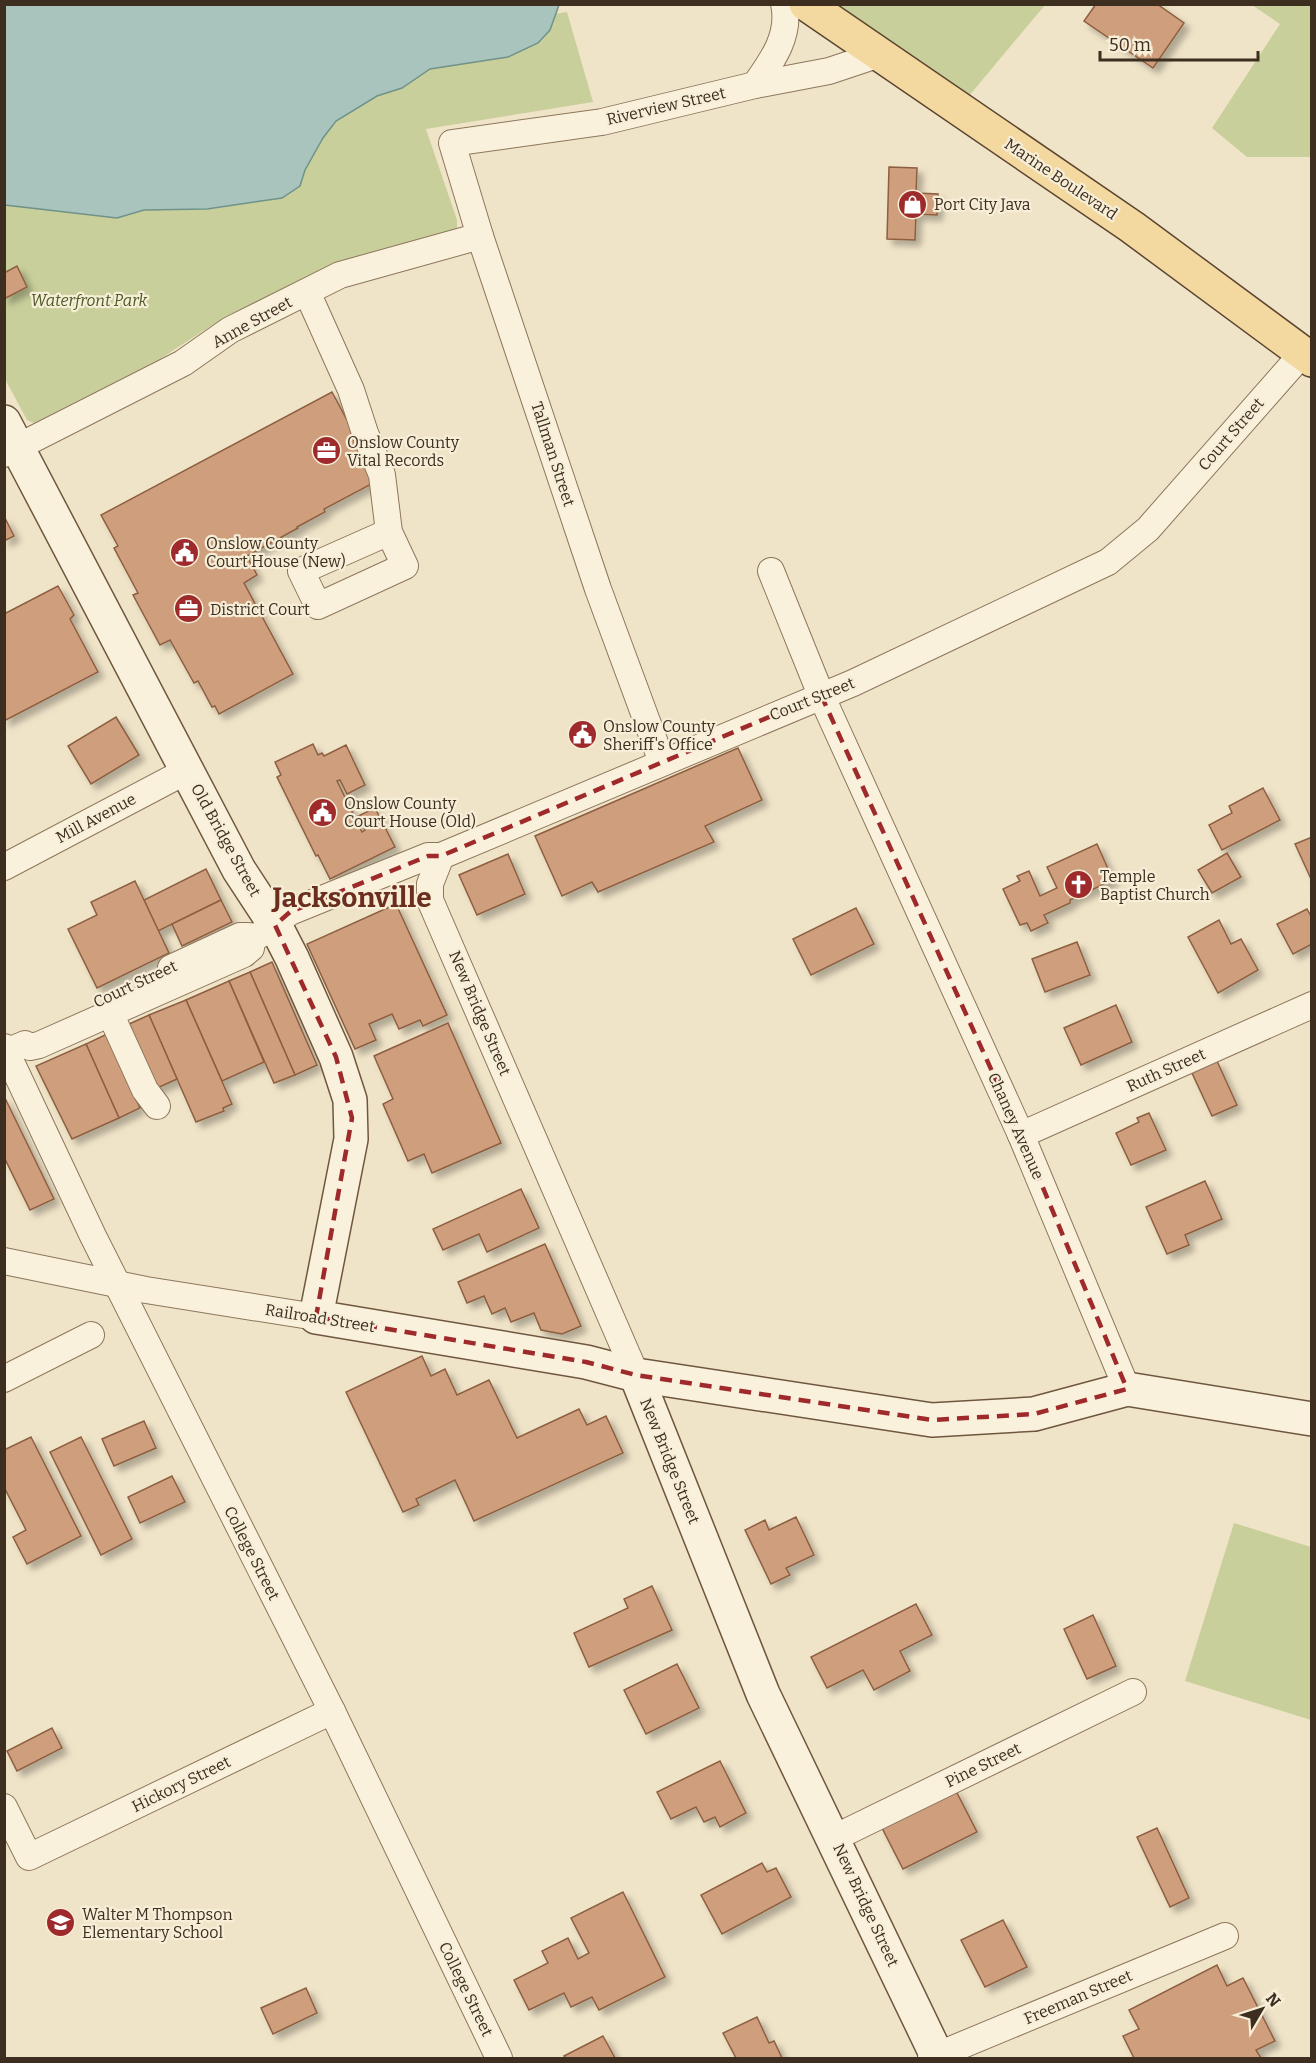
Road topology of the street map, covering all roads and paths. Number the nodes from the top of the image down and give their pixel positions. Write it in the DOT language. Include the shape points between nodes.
graph roads {
  1 [pos="784,4"];
  2 [pos="806,4"];
  3 [pos="877,55"];
  4 [pos="755,85"];
  5 [pos="452,143"];
  6 [pos="480,236"];
  7 [pos="307,292"];
  8 [pos="1307,357"];
  9 [pos="9,441"];
  10 [pos="389,532"];
  11 [pos="771,571"];
  12 [pos="821,696"];
  13 [pos="662,762"];
  14 [pos="188,770"];
  15 [pos="441,856"];
  16 [pos="4,867"];
  17 [pos="264,932"];
  18 [pos="1311,1005"];
  19 [pos="110,1013"];
  20 [pos="10,1049"];
  21 [pos="158,1106"];
  22 [pos="1021,1135"];
  23 [pos="4,1261"];
  24 [pos="117,1284"];
  25 [pos="316,1317"];
  26 [pos="91,1335"];
  27 [pos="636,1375"];
  28 [pos="4,1379"];
  29 [pos="1127,1389"];
  30 [pos="1311,1419"];
  31 [pos="1133,1692"];
  32 [pos="332,1711"];
  33 [pos="4,1807"];
  34 [pos="834,1838"];
  35 [pos="1225,1936"];
  36 [pos="935,2057"];
  37 [pos="499,2058"];
  1 -- 4 [label="street" via="786,25 782,38"];
  2 -- 3 [label="main road, Marine Boulevard"];
  3 -- 4 [label="street, Riverview Street" via="828,71"];
  3 -- 8 [label="main road, Marine Boulevard" via="1132,227"];
  4 -- 5 [label="street, Riverview Street" via="602,122"];
  5 -- 6 [label="street, Tallman Street"];
  6 -- 7 [label="street, Anne Street" via="340,276"];
  6 -- 13 [label="street, Tallman Street" via="598,589"];
  7 -- 9 [label="street, Anne Street" via="230,330 183,363"];
  7 -- 10 [label="street" via="351,390 382,475"];
  8 -- 12 [label="street, Court Street" via="1148,529 1108,562"];
  9 -- 14 [label="main road, Old Bridge Street"];
  11 -- 12 [label="street, Chaney Avenue"];
  12 -- 13 [label="street, Court Street"];
  12 -- 22 [label="street, Chaney Avenue"];
  13 -- 15 [label="street, Court Street"];
  14 -- 16 [label="street, Mill Avenue"];
  14 -- 17 [label="main road, Old Bridge Street" via="239,870"];
  15 -- 17 [label="street, Court Street" via="428,856 291,912"];
  15 -- 27 [label="street, New Bridge Street" via="430,884 430,900"];
  17 -- 19 [label="street, Court Street" via="244,954"];
  17 -- 20 [label="street, Court Street" via="240,936 34,1031"];
  17 -- 25 [label="main road, Old Bridge Street" via="292,958 336,1057 350,1100 351,1139"];
  18 -- 22 [label="street, Ruth Street"];
  19 -- 20 [label="street, Court Street" via="39,1045"];
  19 -- 21 [label="street" via="145,1090"];
  20 -- 24 [label="street, College Street"];
  22 -- 29 [label="street, Chaney Avenue"];
  23 -- 24 [label="street, Railroad Street"];
  24 -- 25 [label="street, Railroad Street"];
  24 -- 32 [label="street, College Street"];
  25 -- 27 [label="main road, Railroad Street" via="586,1362"];
  26 -- 28 [label="street"];
  27 -- 29 [label="main road, Railroad Street" via="932,1420 1034,1414"];
  27 -- 34 [label="main road, New Bridge Street" via="763,1694"];
  29 -- 30 [label="main road"];
  31 -- 34 [label="street, Pine Street"];
  32 -- 33 [label="street, Hickory Street" via="29,1857"];
  32 -- 37 [label="street, College Street"];
  34 -- 36 [label="main road, New Bridge Street"];
  35 -- 36 [label="street, Freeman Street"];
}
